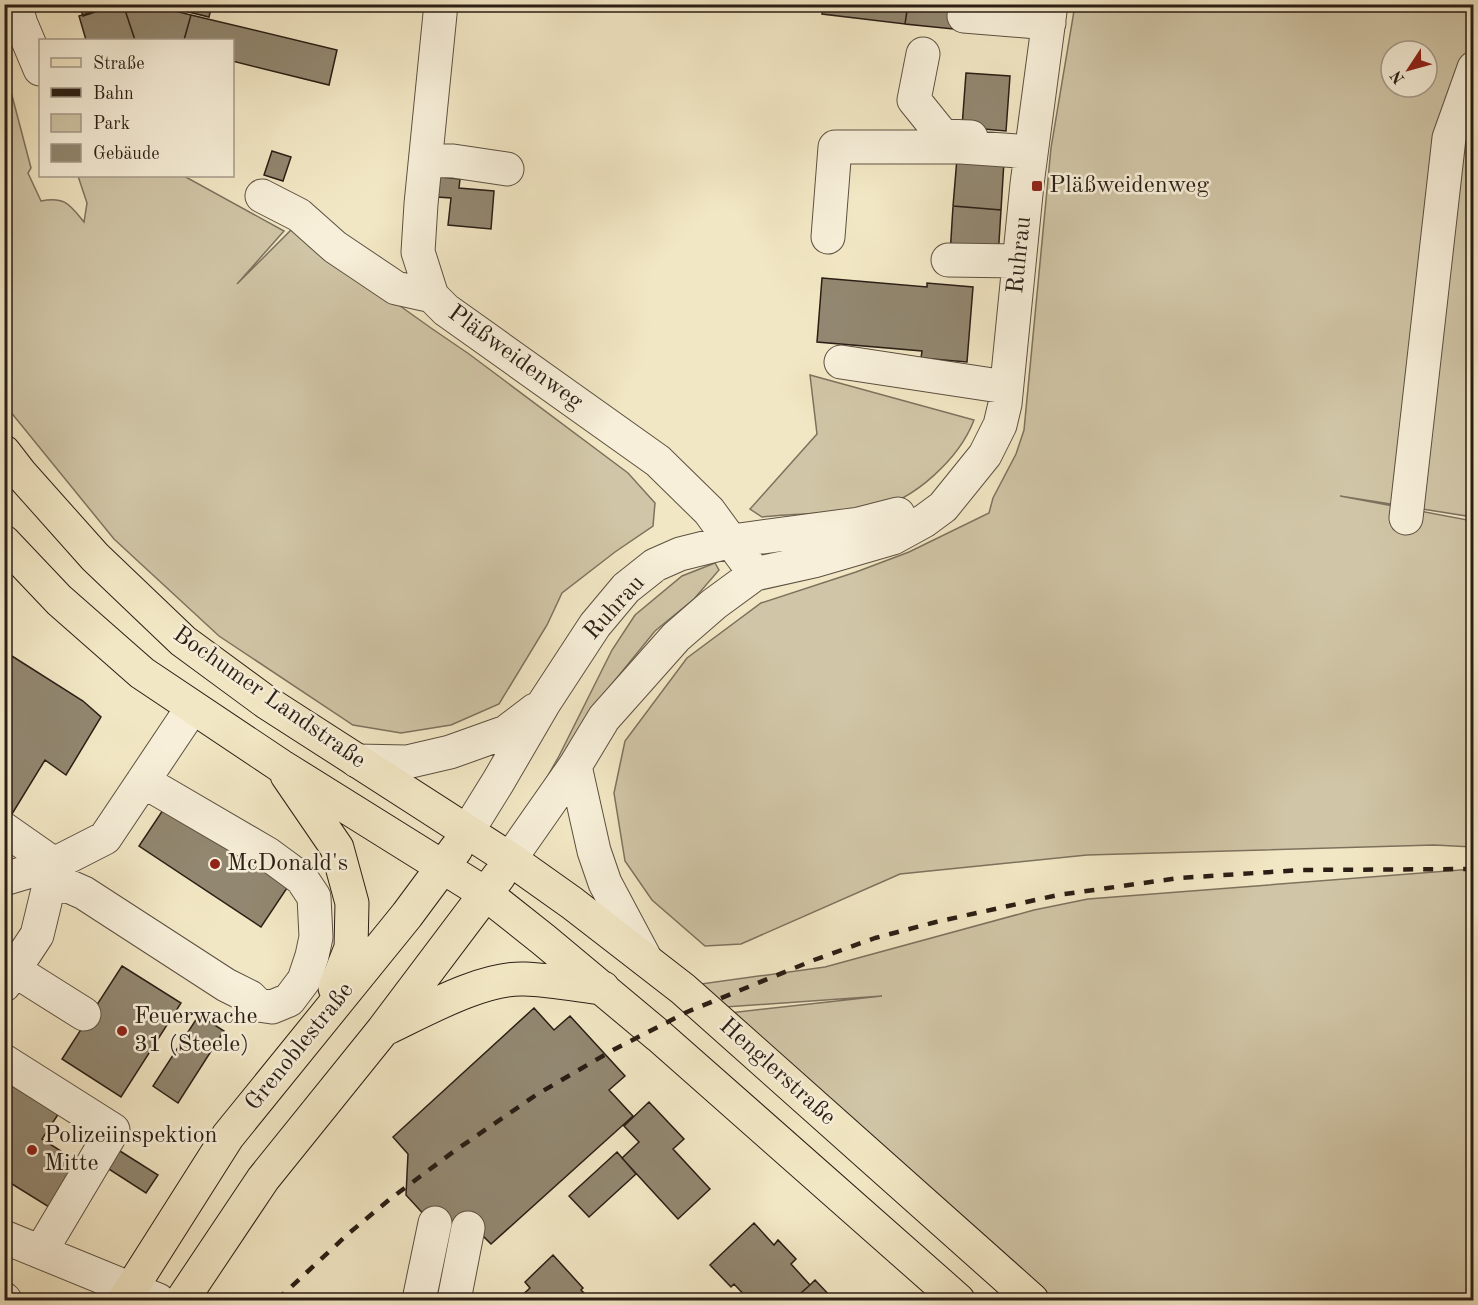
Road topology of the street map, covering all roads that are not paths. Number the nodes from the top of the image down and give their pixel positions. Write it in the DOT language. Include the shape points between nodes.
graph roads {
  1 [pos="15,4"];
  2 [pos="441,4"];
  3 [pos="1050,14"];
  4 [pos="964,16"];
  5 [pos="923,54"];
  6 [pos="39,67"];
  7 [pos="1473,68"];
  8 [pos="1032,146"];
  9 [pos="426,160"];
  10 [pos="507,169"];
  11 [pos="262,196"];
  12 [pos="828,237"];
  13 [pos="948,260"];
  14 [pos="1019,261"];
  15 [pos="432,296"];
  16 [pos="841,362"];
  17 [pos="1006,387"];
  18 [pos="4,452"];
  19 [pos="956,492"];
  20 [pos="1406,519"];
  21 [pos="732,541"];
  22 [pos="4,542"];
  23 [pos="756,574"];
  24 [pos="544,703"];
  25 [pos="192,708"];
  26 [pos="357,761"];
  27 [pos="281,766"];
  28 [pos="575,766"];
  29 [pos="142,781"];
  30 [pos="4,830"];
  31 [pos="467,832"];
  32 [pos="510,860"];
  33 [pos="444,866"];
  34 [pos="51,876"];
  35 [pos="4,879"];
  36 [pos="486,894"];
  37 [pos="646,960"];
  38 [pos="9,977"];
  39 [pos="603,988"];
  40 [pos="84,1014"];
  41 [pos="323,1019"];
  42 [pos="383,1030"];
  43 [pos="4,1061"];
  44 [pos="435,1223"];
  45 [pos="468,1228"];
  46 [pos="4,1237"];
  47 [pos="41,1251"];
  48 [pos="138,1296"];
  49 [pos="182,1300"];
  50 [pos="419,1300"];
  51 [pos="454,1300"];
  52 [pos="958,1300"];
  53 [pos="1032,1300"];
  1 -- 6 [label="street"];
  2 -- 9 [label="street, Pläßweidenweg"];
  3 -- 4 [label="street"];
  3 -- 8 [label="street, Ruhrau"];
  5 -- 8 [label="street" via="914,100 943,136"];
  7 -- 20 [label="street" via="1449,138"];
  8 -- 12 [label="street" via="835,147"];
  8 -- 14 [label="street, Ruhrau"];
  9 -- 10 [label="street"];
  9 -- 15 [label="street, Pläßweidenweg" via="418,252"];
  11 -- 15 [label="street" via="299,215 335,247 396,288"];
  13 -- 14 [label="street"];
  14 -- 17 [label="street, Ruhrau"];
  15 -- 21 [label="street, Pläßweidenweg" via="446,310 658,461 709,511"];
  16 -- 17 [label="street"];
  17 -- 19 [label="street, Ruhrau" via="1000,425 985,455"];
  18 -- 26 [label="main road, Bochumer Landstraße" via="95,557 183,641 266,702"];
  19 -- 21 [label="street, Ruhrau" via="924,507 859,524"];
  19 -- 23 [label="street, Ruhrau" via="924,521 892,538"];
  21 -- 23 [label="street, Pläßweidenweg"];
  21 -- 24 [label="street, Ruhrau" via="680,554 655,565 626,588 595,625"];
  22 -- 25 [label="main road, Bochumer Landstraße" via="68,607 142,673"];
  23 -- 28 [label="street, Ruhrau" via="676,637 604,718"];
  24 -- 26 [label="street, Ruhrau" via="506,732 450,752 407,762"];
  24 -- 31 [label="street, Ruhrau"];
  25 -- 27 [label="main road, Bochumer Landstraße"];
  25 -- 29 [label="street"];
  26 -- 31 [label="main road, Bochumer Landstraße"];
  27 -- 33 [label="main road, Bochumer Landstraße"];
  27 -- 41 [label="main road" via="337,848 351,903 351,948"];
  28 -- 32 [label="street, Ruhrau"];
  28 -- 37 [label="street" via="605,883"];
  29 -- 34 [label="street" via="105,838"];
  29 -- 34 [label="street" via="222,826 302,879 314,897 316,937 304,980 289,1000 272,1007 258,1005 84,893"];
  30 -- 34 [label="street"];
  31 -- 32 [label="main road, Bochumer Landstraße"];
  31 -- 33 [label="main road, Grenoblestraße"];
  32 -- 36 [label="main road"];
  32 -- 37 [label="main road, Henglerstraße"];
  33 -- 36 [label="main road, Bochumer Landstraße"];
  33 -- 41 [label="main road, Grenoblestraße"];
  34 -- 35 [label="street"];
  34 -- 38 [label="street" via="36,935"];
  36 -- 39 [label="main road, Henglerstraße"];
  36 -- 42 [label="main road"];
  37 -- 53 [label="main road, Henglerstraße"];
  38 -- 40 [label="street"];
  39 -- 42 [label="main road" via="523,978 490,984"];
  39 -- 52 [label="main road, Henglerstraße"];
  41 -- 48 [label="main road, Grenoblestraße" via="228,1136"];
  42 -- 49 [label="main road" via="263,1179"];
  43 -- 47 [label="street" via="113,1130"];
  44 -- 50 [label="street"];
  45 -- 51 [label="street"];
  46 -- 47 [label="street"];
  47 -- 48 [label="street"];
}
